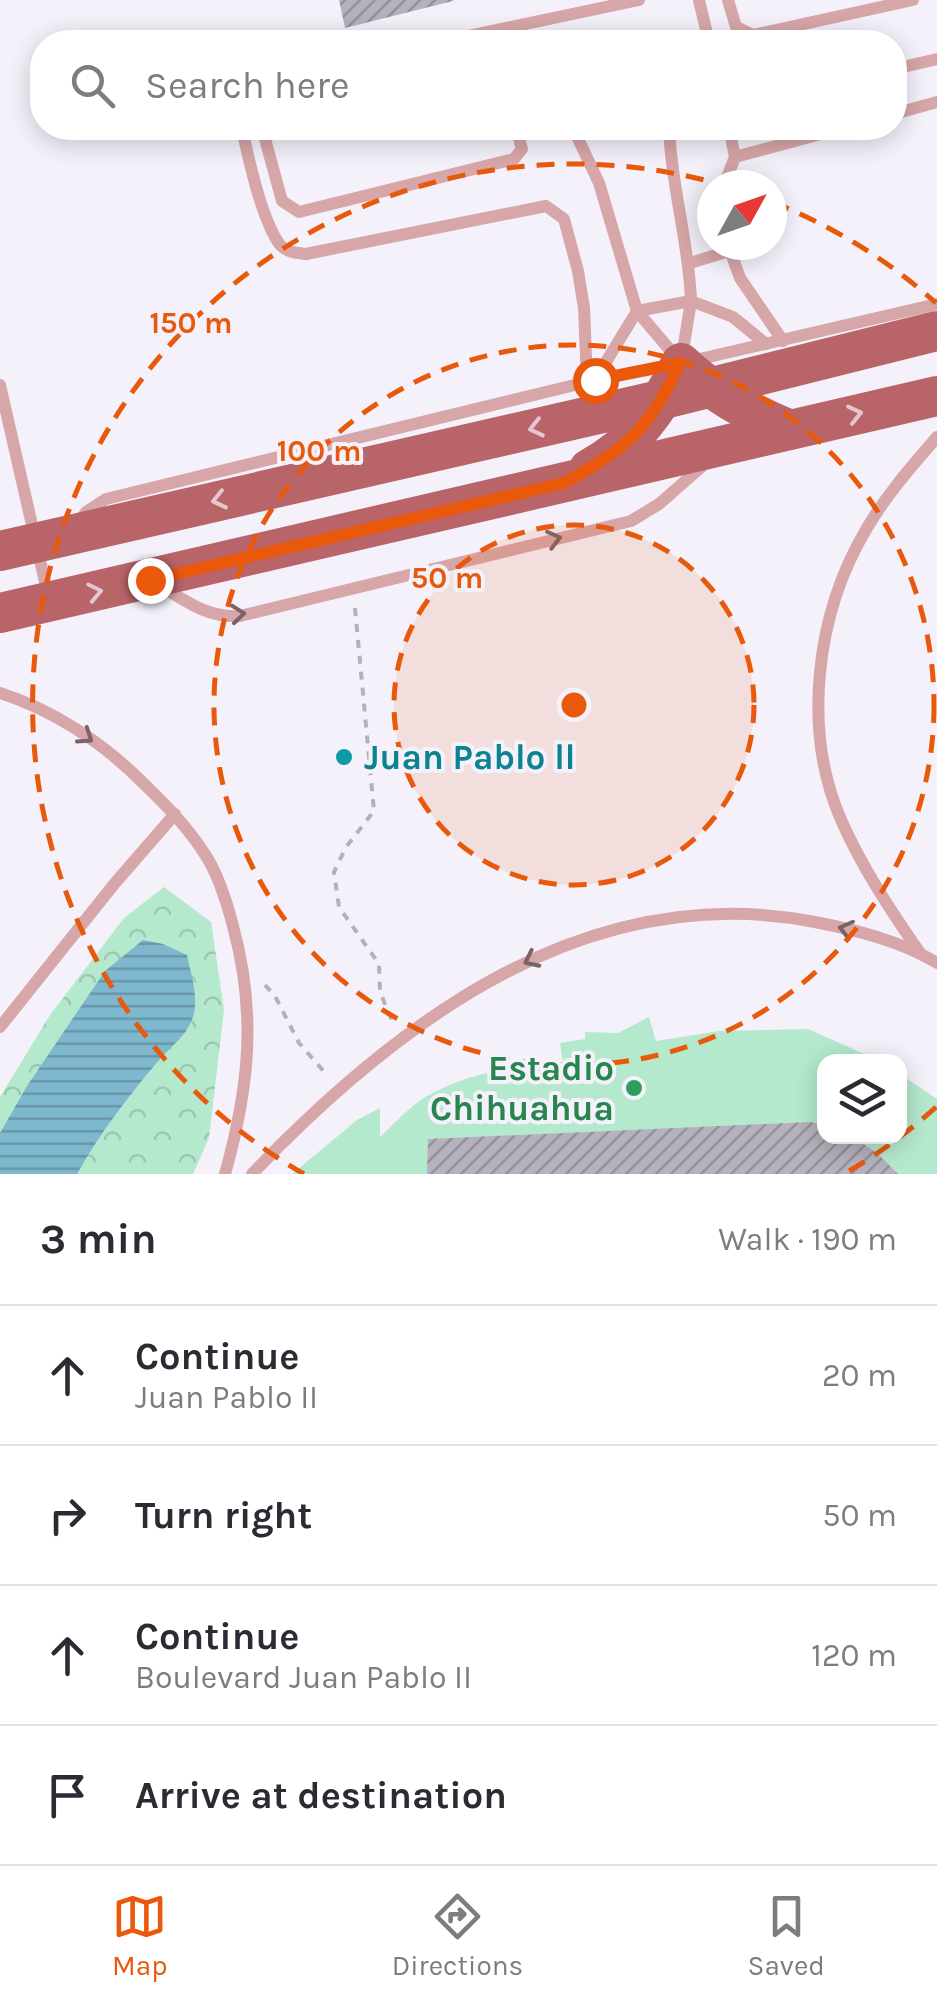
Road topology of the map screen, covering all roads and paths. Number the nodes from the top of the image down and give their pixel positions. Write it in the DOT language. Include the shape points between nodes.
graph roads {
  1 [pos="639,0"];
  2 [pos="699,0"];
  3 [pos="728,0"];
  4 [pos="913,0"];
  5 [pos="516,30"];
  6 [pos="706,30"];
  7 [pos="742,30"];
  8 [pos="780,30"];
  9 [pos="937,59"];
  10 [pos="907,66"];
  11 [pos="937,102"];
  12 [pos="907,110"];
  13 [pos="245,140"];
  14 [pos="265,140"];
  15 [pos="519,140"];
  16 [pos="579,140"];
  17 [pos="670,140"];
  18 [pos="732,140"];
  19 [pos="799,140"];
  20 [pos="736,157"];
  21 [pos="730,170"];
  22 [pos="698,260"];
  23 [pos="733,260"];
  24 [pos="690,263"];
  25 [pos="691,301"];
  26 [pos="937,304"];
  27 [pos="637,311"];
  28 [pos="937,331"];
  29 [pos="782,341"];
  30 [pos="766,344"];
  31 [pos="591,381"];
  32 [pos="684,383"];
  33 [pos="0,385"];
  34 [pos="937,396"];
  35 [pos="788,429"];
  36 [pos="937,437"];
  37 [pos="402,442"];
  38 [pos="726,445"];
  39 [pos="564,483"];
  40 [pos="37,542"];
  41 [pos="150,580"];
  42 [pos="354,588"];
  43 [pos="49,602"];
  44 [pos="0,613"];
  45 [pos="0,694"];
  46 [pos="175,814"];
  47 [pos="920,952"];
  48 [pos="242,958"];
  49 [pos="937,963"];
  50 [pos="0,1027"];
  51 [pos="400,1040"];
  52 [pos="341,1089"];
  53 [pos="225,1174"];
  54 [pos="252,1174"];
  1 -- 5 [label="lane"];
  2 -- 6 [label="lane"];
  3 -- 7 [label="lane"];
  4 -- 8 [label="lane"];
  9 -- 10 [label="lane"];
  11 -- 12 [label="lane"];
  13 -- 31 [label="lane" via="278,242 294,253 546,206 556,211 564,219 581,289"];
  14 -- 15 [label="lane" via="282,201 299,212 514,159"];
  16 -- 27 [label="lane" via="599,183"];
  17 -- 24 [label="lane"];
  18 -- 20 [label="lane"];
  19 -- 20 [label="lane"];
  20 -- 21 [label="lane"];
  22 -- 24 [label="lane"];
  23 -- 29 [label="lane"];
  24 -- 25 [label="lane"];
  25 -- 27 [label="lane"];
  25 -- 30 [label="lane" via="733,317"];
  25 -- 32 [label="lane"];
  26 -- 29 [label="lane"];
  27 -- 31 [label="lane"];
  27 -- 32 [label="lane"];
  28 -- 32 [label="main road"];
  29 -- 30 [label="lane"];
  30 -- 32 [label="lane"];
  31 -- 32 [label="lane"];
  31 -- 37 [label="lane"];
  32 -- 35 [label="main road"];
  32 -- 37 [label="main road, one-way"];
  32 -- 39 [label="main road" via="632,440"];
  33 -- 40 [label="lane"];
  35 -- 34 [label="main road, one-way"];
  35 -- 38 [label="main road"];
  36 -- 47 [label="lane" via="866,530 838,592 820,671 825,770 840,818"];
  37 -- 40 [label="main road, one-way"];
  38 -- 39 [label="main road"];
  42 -- 38 [label="lane, one-way" via="630,521"];
  39 -- 41 [label="main road"];
  40 -- 43 [label="lane"];
  41 -- 42 [label="lane, one-way" via="196,608 226,616"];
  43 -- 41 [label="main road, one-way"];
  42 -- 51 [label="path" via="374,810 334,872 339,907 379,964 380,992"];
  43 -- 44 [label="main road"];
  45 -- 46 [label="lane, one-way" via="57,717 121,761"];
  46 -- 48 [label="lane" via="207,858"];
  46 -- 50 [label="lane"];
  47 -- 49 [label="lane"];
  47 -- 51 [label="lane, one-way" via="773,914 701,912 624,925 554,948 490,980"];
  48 -- 52 [label="path"];
  48 -- 53 [label="lane" via="248,1068"];
  51 -- 52 [label="lane"];
  52 -- 54 [label="lane"];
}
